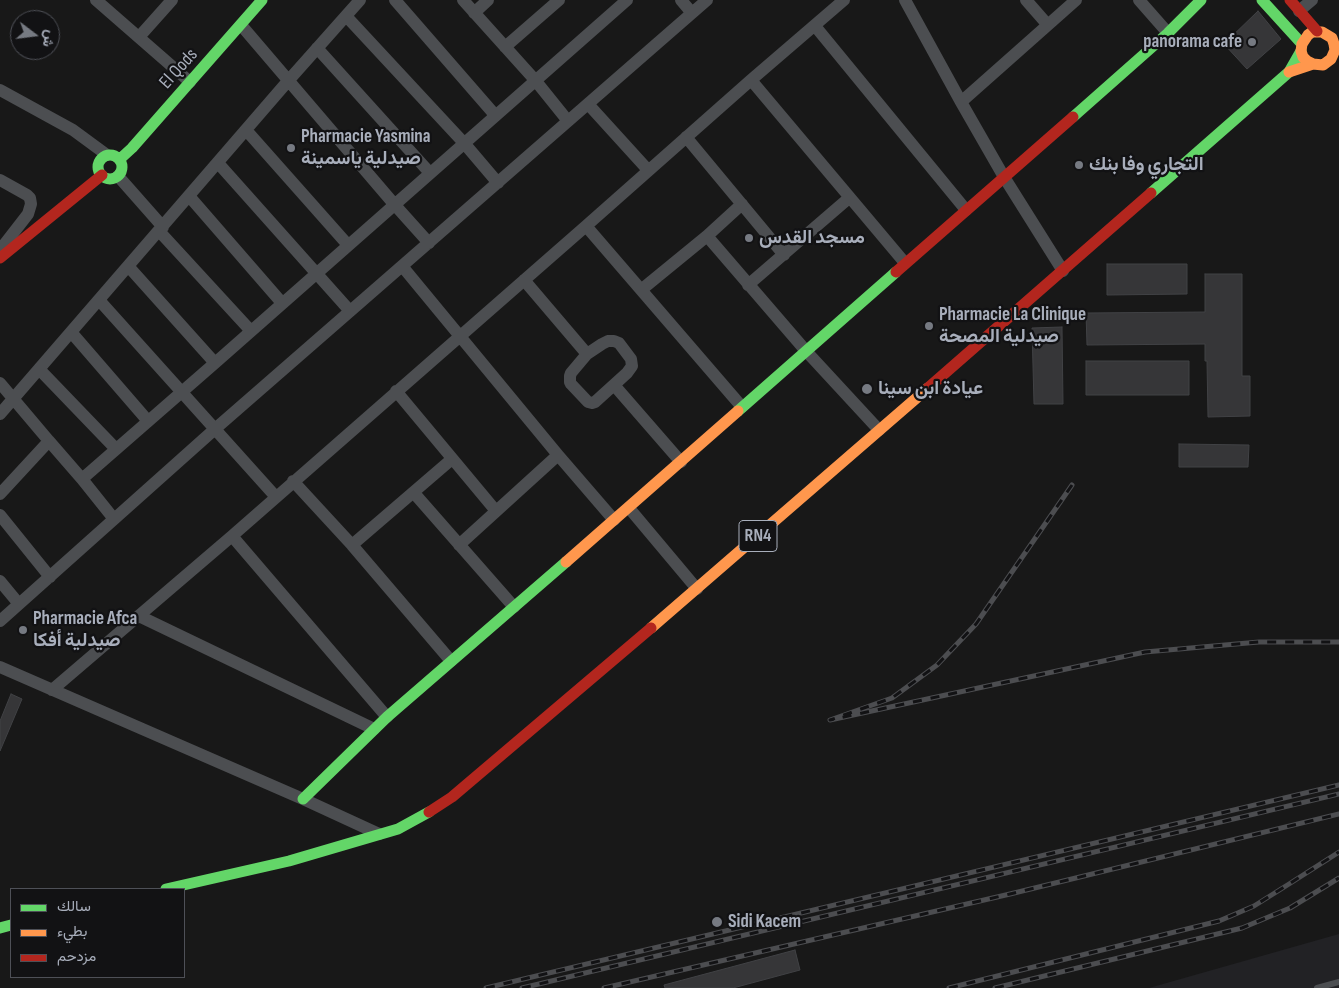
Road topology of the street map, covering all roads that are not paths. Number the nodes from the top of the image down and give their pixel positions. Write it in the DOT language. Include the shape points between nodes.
graph roads {
  1 [pos="96,0"];
  2 [pos="172,0"];
  3 [pos="262,0"];
  4 [pos="360,0"];
  5 [pos="395,0"];
  6 [pos="463,0"];
  7 [pos="488,0"];
  8 [pos="559,0"];
  9 [pos="627,0"];
  10 [pos="681,0"];
  11 [pos="707,0"];
  12 [pos="844,0"];
  13 [pos="905,0"];
  14 [pos="1026,0"];
  15 [pos="1076,0"];
  16 [pos="1140,0"];
  17 [pos="1201,0"];
  18 [pos="1262,0"];
  19 [pos="1290,0"];
  20 [pos="1312,0"];
  21 [pos="110,4"];
  22 [pos="1299,11"];
  23 [pos="474,13"];
  24 [pos="692,14"];
  25 [pos="346,16"];
  26 [pos="1047,24"];
  27 [pos="241,25"];
  28 [pos="815,26"];
  29 [pos="1323,30"];
  30 [pos="1168,33"];
  31 [pos="139,37"];
  32 [pos="1337,45"];
  33 [pos="505,47"];
  34 [pos="1302,47"];
  35 [pos="317,48"];
  36 [pos="1313,64"];
  37 [pos="1289,72"];
  38 [pos="535,80"];
  39 [pos="751,80"];
  40 [pos="288,81"];
  41 [pos="190,82"];
  42 [pos="0,90"];
  43 [pos="961,102"];
  44 [pos="588,104"];
  45 [pos="495,115"];
  46 [pos="568,121"];
  47 [pos="246,130"];
  48 [pos="686,137"];
  49 [pos="464,143"];
  50 [pos="107,155"];
  51 [pos="120,159"];
  52 [pos="218,163"];
  53 [pos="648,170"];
  54 [pos="430,173"];
  55 [pos="102,175"];
  56 [pos="118,176"];
  57 [pos="1004,176"];
  58 [pos="0,180"];
  59 [pos="498,183"];
  60 [pos="189,196"];
  61 [pos="849,198"];
  62 [pos="394,204"];
  63 [pos="742,204"];
  64 [pos="966,210"];
  65 [pos="586,226"];
  66 [pos="161,229"];
  67 [pos="707,236"];
  68 [pos="429,243"];
  69 [pos="348,245"];
  70 [pos="0,250"];
  71 [pos="784,255"];
  72 [pos="0,258"];
  73 [pos="905,264"];
  74 [pos="128,266"];
  75 [pos="402,266"];
  76 [pos="1063,271"];
  77 [pos="316,274"];
  78 [pos="524,280"];
  79 [pos="748,285"];
  80 [pos="641,290"];
  81 [pos="99,300"];
  82 [pos="282,304"];
  83 [pos="350,311"];
  84 [pos="251,331"];
  85 [pos="71,332"];
  86 [pos="460,336"];
  87 [pos="806,351"];
  88 [pos="587,354"];
  89 [pos="215,364"];
  90 [pos="40,369"];
  91 [pos="0,383"];
  92 [pos="614,385"];
  93 [pos="396,391"];
  94 [pos="182,392"];
  95 [pos="14,398"];
  96 [pos="742,407"];
  97 [pos="0,414"];
  98 [pos="148,421"];
  99 [pos="215,429"];
  100 [pos="879,430"];
  101 [pos="49,440"];
  102 [pos="116,449"];
  103 [pos="558,455"];
  104 [pos="452,459"];
  105 [pos="681,462"];
  106 [pos="82,479"];
  107 [pos="293,481"];
  108 [pos="414,493"];
  109 [pos="0,494"];
  110 [pos="276,497"];
  111 [pos="629,508"];
  112 [pos="496,511"];
  113 [pos="0,515"];
  114 [pos="114,519"];
  115 [pos="614,520"];
  116 [pos="232,536"];
  117 [pos="459,544"];
  118 [pos="352,545"];
  119 [pos="50,577"];
  120 [pos="0,581"];
  121 [pos="697,589"];
  122 [pos="19,604"];
  123 [pos="514,606"];
  124 [pos="139,616"];
  125 [pos="0,622"];
  126 [pos="451,661"];
  127 [pos="0,667"];
  128 [pos="52,690"];
  129 [pos="387,717"];
  130 [pos="374,729"];
  131 [pos="303,800"];
  132 [pos="379,834"];
  133 [pos="170,888"];
  134 [pos="1339,982"];
  135 [pos="1318,988"];
  1 -- 21 [label="street"];
  2 -- 31 [label="street"];
  3 -- 27 [label="street, El Qods"];
  4 -- 25 [label="street"];
  5 -- 45 [label="street"];
  6 -- 23 [label="street"];
  7 -- 23 [label="street"];
  8 -- 33 [label="street"];
  9 -- 38 [label="street"];
  10 -- 24 [label="street"];
  11 -- 24 [label="street"];
  12 -- 28 [label="street"];
  13 -- 43 [label="street"];
  14 -- 26 [label="street"];
  15 -- 26 [label="street"];
  16 -- 30 [label="street"];
  17 -- 30 [label="street"];
  18 -- 34 [label="street"];
  19 -- 22 [label="street"];
  20 -- 22 [label="street"];
  21 -- 31 [label="street"];
  22 -- 29 [label="street"];
  23 -- 33 [label="street"];
  24 -- 44 [label="street"];
  25 -- 35 [label="street"];
  25 -- 49 [label="street"];
  26 -- 43 [label="street"];
  27 -- 40 [label="street"];
  27 -- 41 [label="street, El Qods"];
  28 -- 39 [label="street"];
  28 -- 64 [label="street"];
  29 -- 32 [label="street, RN4"];
  29 -- 34 [label="street, RN4" via="1308,35"];
  30 -- 57 [label="street"];
  31 -- 41 [label="street"];
  32 -- 36 [label="street, RN4" via="1327,63"];
  33 -- 38 [label="street"];
  34 -- 36 [label="street" via="1303,57"];
  34 -- 37 [label="street, RN4"];
  35 -- 40 [label="street"];
  35 -- 54 [label="street"];
  36 -- 37 [label="street, RN4"];
  37 -- 76 [label="street, RN4"];
  38 -- 45 [label="street"];
  38 -- 46 [label="street"];
  39 -- 48 [label="street"];
  39 -- 61 [label="street"];
  40 -- 47 [label="street"];
  40 -- 62 [label="street"];
  41 -- 51 [label="street, El Qods"];
  42 -- 50 [label="street" via="73,130"];
  43 -- 57 [label="street"];
  44 -- 46 [label="street"];
  44 -- 53 [label="street"];
  45 -- 49 [label="street"];
  46 -- 59 [label="street"];
  47 -- 52 [label="street"];
  47 -- 69 [label="street"];
  48 -- 53 [label="street"];
  48 -- 63 [label="street"];
  49 -- 54 [label="street"];
  49 -- 59 [label="street"];
  50 -- 51 [label="street"];
  50 -- 55 [label="street" via="100,160"];
  51 -- 56 [label="street" via="122,168"];
  52 -- 60 [label="street"];
  52 -- 77 [label="street"];
  53 -- 65 [label="street"];
  54 -- 62 [label="street"];
  55 -- 56 [label="street" via="110,179"];
  55 -- 72 [label="street"];
  56 -- 66 [label="street"];
  57 -- 64 [label="street"];
  57 -- 76 [label="street"];
  58 -- 70 [label="street" via="27,195 31,204 28,214"];
  59 -- 68 [label="street"];
  60 -- 66 [label="street"];
  60 -- 82 [label="street"];
  61 -- 71 [label="street"];
  61 -- 73 [label="street"];
  62 -- 68 [label="street"];
  62 -- 69 [label="street"];
  63 -- 67 [label="street"];
  63 -- 71 [label="street"];
  64 -- 73 [label="street"];
  65 -- 78 [label="street"];
  65 -- 80 [label="street"];
  66 -- 74 [label="street"];
  66 -- 84 [label="street"];
  67 -- 79 [label="street"];
  67 -- 80 [label="street"];
  68 -- 75 [label="street"];
  69 -- 77 [label="street"];
  71 -- 79 [label="street"];
  73 -- 87 [label="street"];
  74 -- 81 [label="street"];
  74 -- 89 [label="street"];
  75 -- 83 [label="street"];
  75 -- 86 [label="street"];
  76 -- 100 [label="street, RN4"];
  77 -- 82 [label="street"];
  77 -- 83 [label="street"];
  78 -- 86 [label="street"];
  78 -- 88 [label="street"];
  79 -- 87 [label="street"];
  80 -- 96 [label="street"];
  81 -- 85 [label="street"];
  81 -- 94 [label="street"];
  82 -- 84 [label="street"];
  83 -- 99 [label="street"];
  84 -- 89 [label="street"];
  85 -- 90 [label="street"];
  85 -- 98 [label="street"];
  86 -- 93 [label="street"];
  86 -- 103 [label="street"];
  87 -- 96 [label="street"];
  87 -- 100 [label="street"];
  88 -- 92 [label="street" via="612,341 619,343 628,353 631,368"];
  88 -- 92 [label="street" via="571,373 571,384 586,401 592,403"];
  89 -- 94 [label="street"];
  90 -- 95 [label="street"];
  90 -- 102 [label="street"];
  91 -- 95 [label="street"];
  92 -- 105 [label="street"];
  93 -- 104 [label="street"];
  93 -- 107 [label="street"];
  94 -- 98 [label="street"];
  94 -- 99 [label="street"];
  95 -- 97 [label="street"];
  95 -- 101 [label="street"];
  96 -- 105 [label="street"];
  98 -- 102 [label="street"];
  99 -- 110 [label="street"];
  99 -- 114 [label="street"];
  100 -- 121 [label="street, RN4"];
  101 -- 106 [label="street"];
  101 -- 109 [label="street"];
  102 -- 106 [label="street"];
  103 -- 112 [label="street"];
  103 -- 115 [label="street"];
  104 -- 108 [label="street"];
  104 -- 112 [label="street"];
  105 -- 111 [label="street"];
  106 -- 114 [label="street"];
  107 -- 110 [label="street"];
  107 -- 118 [label="street"];
  108 -- 117 [label="street"];
  108 -- 118 [label="street"];
  110 -- 116 [label="street"];
  111 -- 115 [label="street"];
  111 -- 121 [label="street"];
  112 -- 117 [label="street"];
  113 -- 119 [label="street"];
  114 -- 119 [label="street"];
  115 -- 123 [label="street"];
  116 -- 124 [label="street"];
  116 -- 129 [label="street"];
  117 -- 123 [label="street"];
  118 -- 126 [label="street"];
  119 -- 122 [label="street"];
  120 -- 122 [label="street"];
  121 -- 132 [label="street, RN4" via="452,797 409,824"];
  122 -- 125 [label="street"];
  123 -- 126 [label="street"];
  124 -- 128 [label="street"];
  124 -- 130 [label="street"];
  126 -- 129 [label="street"];
  127 -- 128 [label="street"];
  128 -- 131 [label="street"];
  129 -- 130 [label="street"];
  130 -- 131 [label="street"];
  131 -- 132 [label="street"];
  132 -- 133 [label="street, RN4" via="288,861"];
  134 -- 135 [label="lane"];
}
